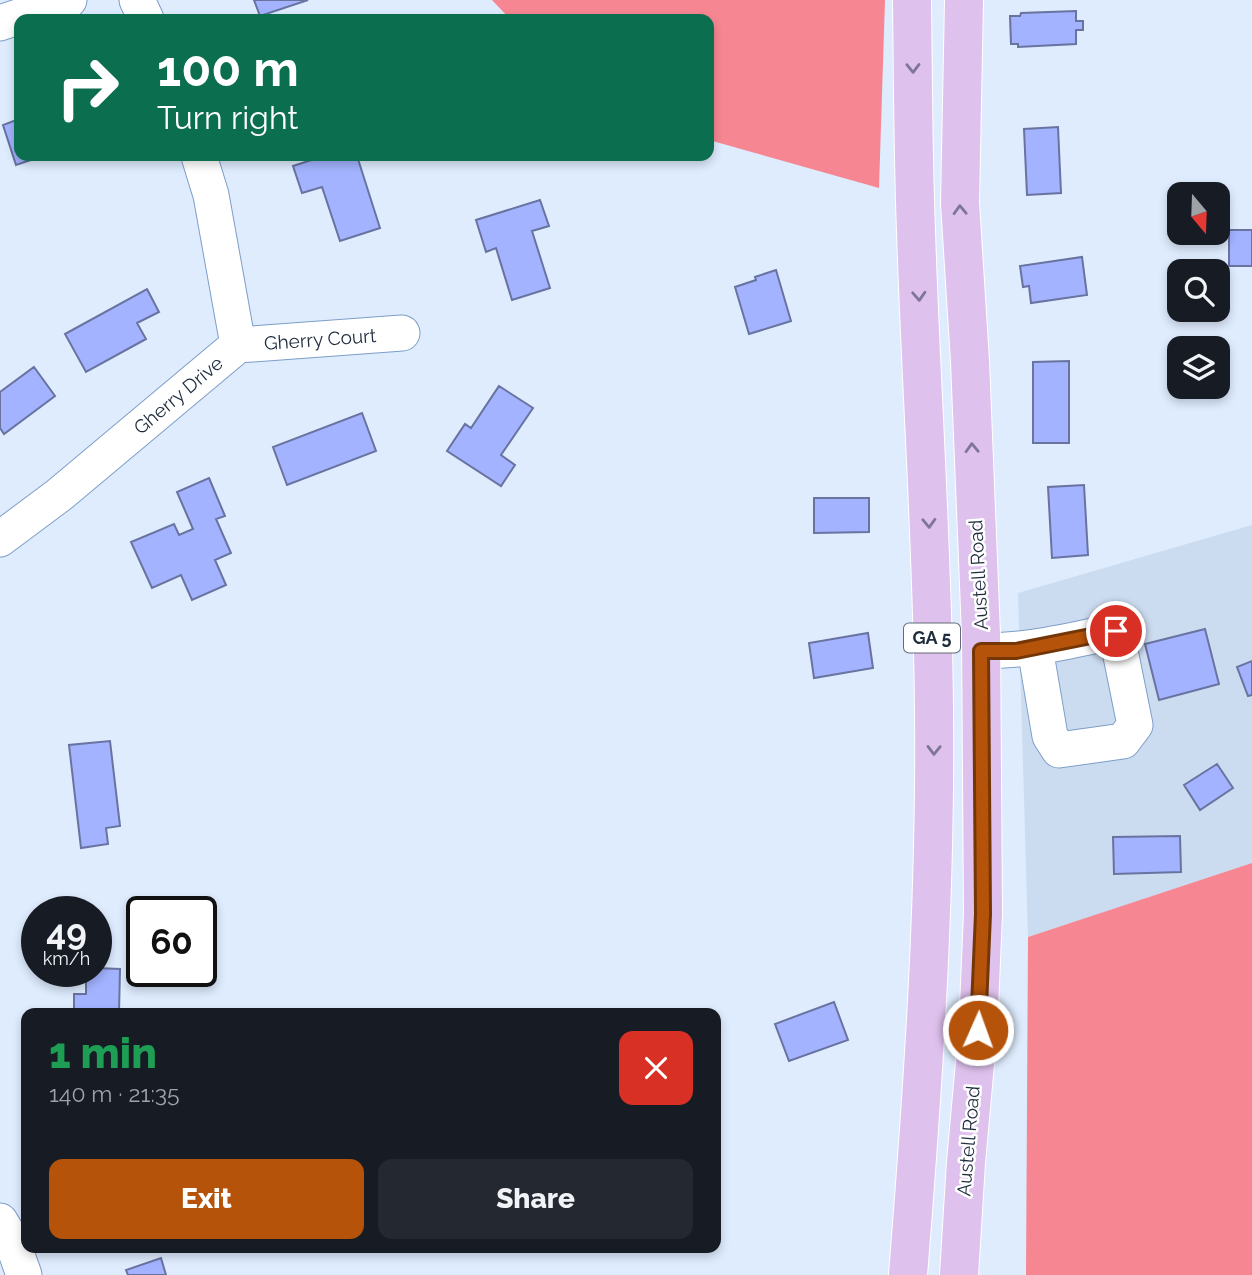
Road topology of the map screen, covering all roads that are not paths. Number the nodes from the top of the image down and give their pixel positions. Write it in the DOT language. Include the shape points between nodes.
graph roads {
  1 [pos="69,0"];
  2 [pos="912,0"];
  3 [pos="964,0"];
  4 [pos="27,14"];
  5 [pos="201,161"];
  6 [pos="402,333"];
  7 [pos="238,345"];
  8 [pos="0,539"];
  9 [pos="1035,648"];
  10 [pos="981,651"];
  11 [pos="0,1221"];
  12 [pos="24,1275"];
  13 [pos="908,1275"];
  14 [pos="959,1275"];
  1 -- 4 [label="street"];
  2 -- 13 [label="main road, GA 5, one-way" via="934,712 924,1083"];
  10 -- 3 [label="main road, Austell Road / GA 5, one-way" via="960,203"];
  5 -- 7 [label="street, Gherry Drive"];
  6 -- 7 [label="street, Gherry Court"];
  7 -- 8 [label="street, Gherry Drive"];
  9 -- 10 [label="street"];
  10 -- 14 [label="main road, Austell Road / GA 5" via="983,914"];
  11 -- 12 [label="street"];
}
